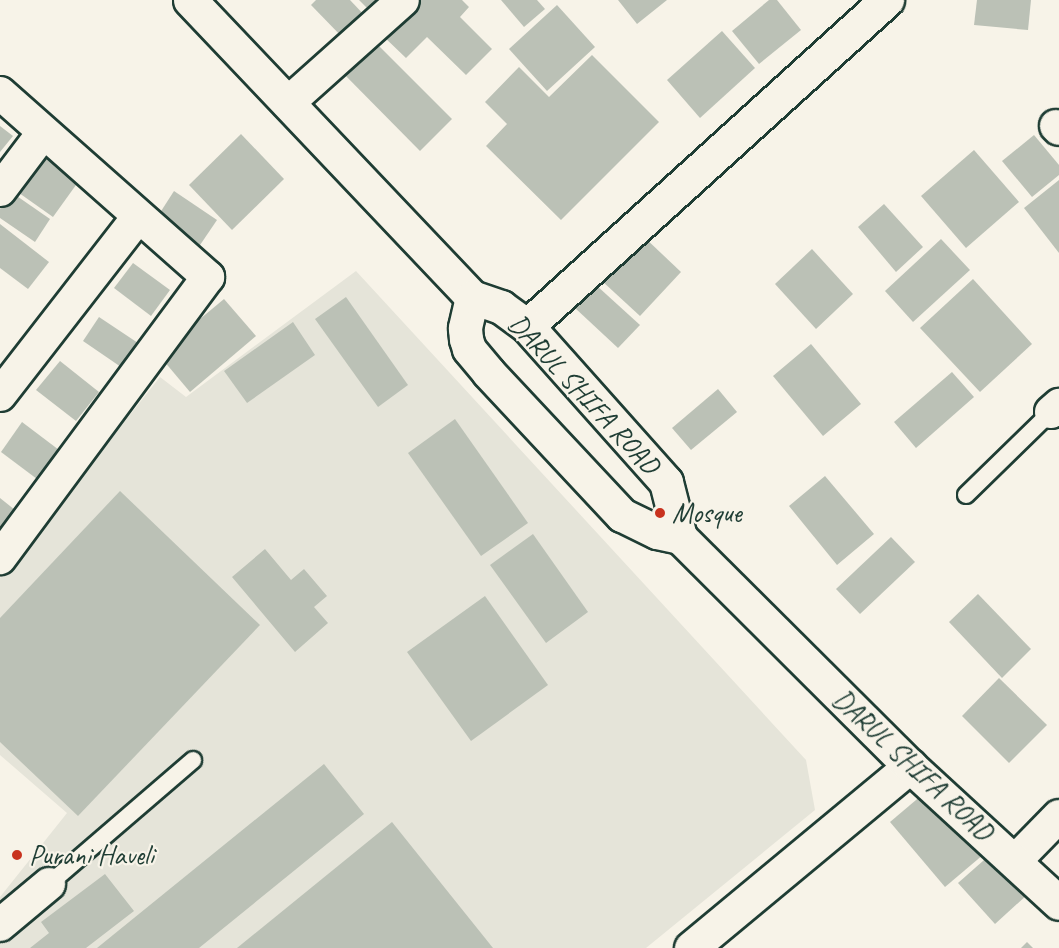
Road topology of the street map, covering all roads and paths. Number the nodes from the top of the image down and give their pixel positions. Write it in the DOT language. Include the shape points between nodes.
graph roads {
  1 [pos="190,0"];
  2 [pos="403,0"];
  3 [pos="886,0"];
  4 [pos="0,93"];
  5 [pos="288,104"];
  6 [pos="43,133"];
  7 [pos="0,190"];
  8 [pos="138,217"];
  9 [pos="472,297"];
  10 [pos="527,326"];
  11 [pos="0,395"];
  12 [pos="1055,409"];
  13 [pos="966,495"];
  14 [pos="680,537"];
  15 [pos="0,558"];
  16 [pos="193,760"];
  17 [pos="910,766"];
  18 [pos="1059,816"];
  19 [pos="1015,861"];
  20 [pos="50,884"];
  21 [pos="1059,903"];
  22 [pos="0,925"];
  23 [pos="691,948"];
  1 -- 5 [label="main road, DARUL SHIFA ROAD"];
  2 -- 5 [label="street"];
  3 -- 10 [label="main road"];
  4 -- 6 [label="street"];
  5 -- 9 [label="main road, DARUL SHIFA ROAD"];
  6 -- 7 [label="street"];
  6 -- 8 [label="street"];
  8 -- 11 [label="street"];
  8 -- 15 [label="street" via="208,278"];
  9 -- 10 [label="main road, DARUL SHIFA ROAD" via="501,307"];
  9 -- 14 [label="main road" via="466,339 469,349 488,372 622,515 657,532"];
  10 -- 14 [label="main road, DARUL SHIFA ROAD" via="666,482"];
  12 -- 13 [label="lane"];
  14 -- 17 [label="main road, DARUL SHIFA ROAD"];
  16 -- 20 [label="lane"];
  17 -- 19 [label="main road, DARUL SHIFA ROAD"];
  17 -- 23 [label="main road"];
  18 -- 19 [label="street"];
  19 -- 21 [label="main road, DARUL SHIFA ROAD"];
  20 -- 22 [label="street"];
}
